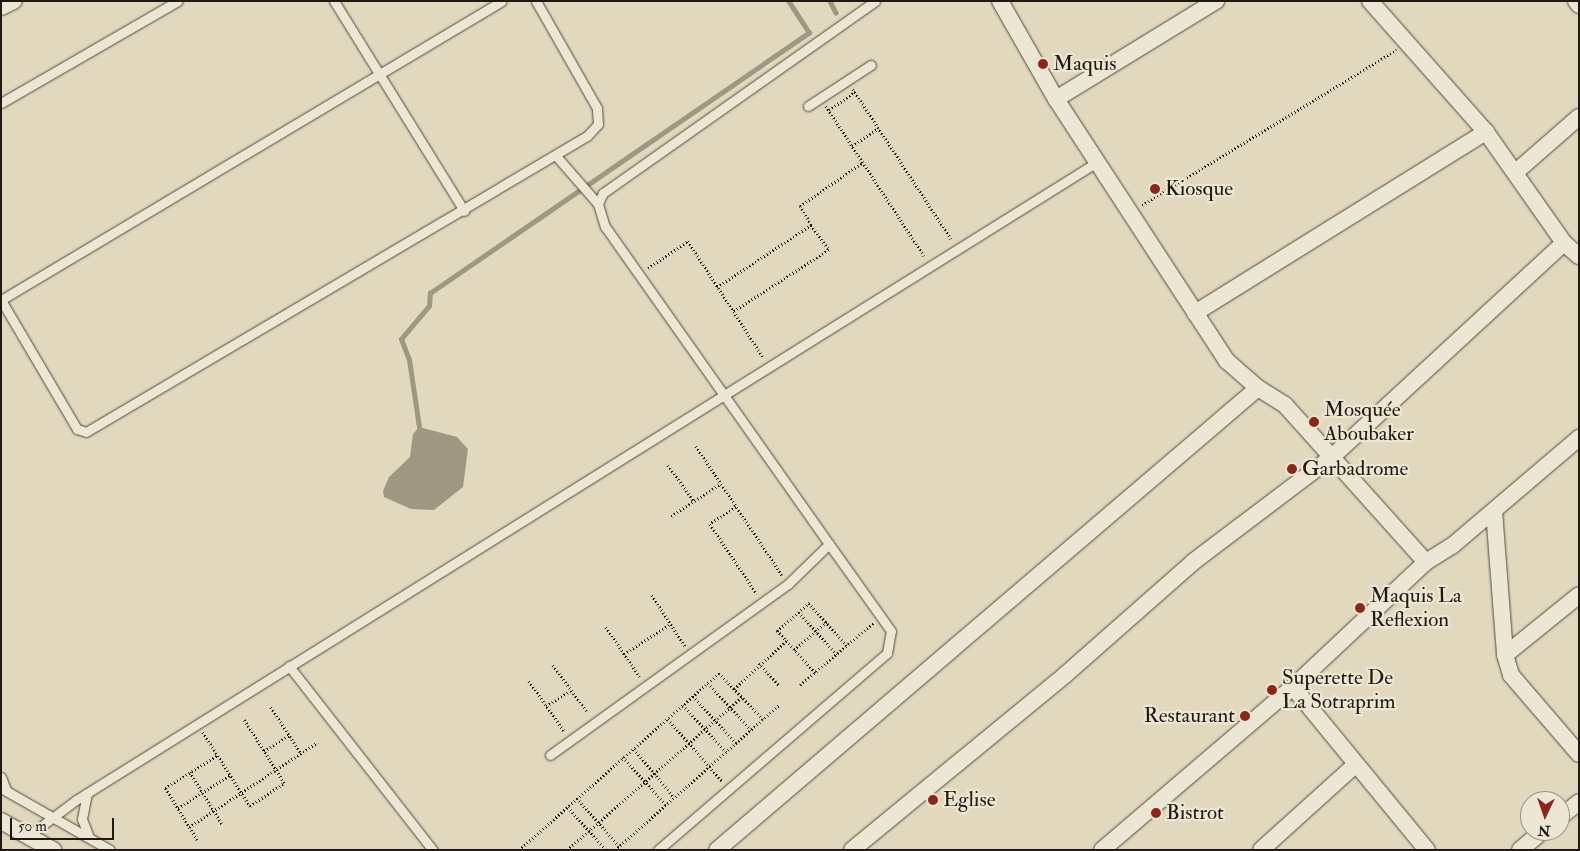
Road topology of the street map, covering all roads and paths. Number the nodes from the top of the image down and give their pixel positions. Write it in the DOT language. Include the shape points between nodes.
graph roads {
  1 [pos="14,1"];
  2 [pos="178,1"];
  3 [pos="334,1"];
  4 [pos="502,1"];
  5 [pos="536,1"];
  6 [pos="875,1"];
  7 [pos="1000,1"];
  8 [pos="1216,1"];
  9 [pos="1370,1"];
  10 [pos="1576,1"];
  11 [pos="1579,5"];
  12 [pos="1,7"];
  13 [pos="1406,44"];
  14 [pos="871,65"];
  15 [pos="379,75"];
  16 [pos="848,80"];
  17 [pos="855,92"];
  18 [pos="820,98"];
  19 [pos="1056,99"];
  20 [pos="1,103"];
  21 [pos="808,106"];
  22 [pos="829,110"];
  23 [pos="1579,117"];
  24 [pos="879,128"];
  25 [pos="1486,132"];
  26 [pos="852,146"];
  27 [pos="557,157"];
  28 [pos="863,162"];
  29 [pos="1097,162"];
  30 [pos="1517,171"];
  31 [pos="598,204"];
  32 [pos="464,211"];
  33 [pos="1130,212"];
  34 [pos="811,226"];
  35 [pos="1564,242"];
  36 [pos="958,249"];
  37 [pos="1579,256"];
  38 [pos="930,266"];
  39 [pos="639,275"];
  40 [pos="717,287"];
  41 [pos="1,300"];
  42 [pos="734,312"];
  43 [pos="1195,313"];
  44 [pos="769,367"];
  45 [pos="1258,388"];
  46 [pos="726,394"];
  47 [pos="1579,438"];
  48 [pos="696,446"];
  49 [pos="1333,456"];
  50 [pos="668,465"];
  51 [pos="720,484"];
  52 [pos="694,501"];
  53 [pos="736,507"];
  54 [pos="1494,511"];
  55 [pos="671,516"];
  56 [pos="829,544"];
  57 [pos="1426,562"];
  58 [pos="788,584"];
  59 [pos="652,595"];
  60 [pos="1579,595"];
  61 [pos="763,602"];
  62 [pos="799,612"];
  63 [pos="881,615"];
  64 [pos="826,622"];
  65 [pos="670,624"];
  66 [pos="606,627"];
  67 [pos="816,631"];
  68 [pos="786,642"];
  69 [pos="847,646"];
  70 [pos="794,650"];
  71 [pos="690,653"];
  72 [pos="624,654"];
  73 [pos="837,655"];
  74 [pos="1505,655"];
  75 [pos="759,664"];
  76 [pos="553,665"];
  77 [pos="289,666"];
  78 [pos="815,673"];
  79 [pos="529,681"];
  80 [pos="708,683"];
  81 [pos="645,685"];
  82 [pos="780,686"];
  83 [pos="800,686"];
  84 [pos="1293,687"];
  85 [pos="734,689"];
  86 [pos="570,691"];
  87 [pos="693,696"];
  88 [pos="742,697"];
  89 [pos="683,704"];
  90 [pos="779,705"];
  91 [pos="546,706"];
  92 [pos="271,707"];
  93 [pos="730,708"];
  94 [pos="668,718"];
  95 [pos="763,719"];
  96 [pos="244,720"];
  97 [pos="594,720"];
  98 [pos="715,720"];
  99 [pos="198,724"];
  100 [pos="705,729"];
  101 [pos="751,730"];
  102 [pos="290,735"];
  103 [pos="570,739"];
  104 [pos="318,742"];
  105 [pos="689,743"];
  106 [pos="736,743"];
  107 [pos="634,749"];
  108 [pos="264,752"];
  109 [pos="726,752"];
  110 [pos="301,753"];
  111 [pos="1579,754"];
  112 [pos="218,755"];
  113 [pos="550,755"];
  114 [pos="623,757"];
  115 [pos="1355,765"];
  116 [pos="709,766"];
  117 [pos="275,770"];
  118 [pos="190,772"];
  119 [pos="654,773"];
  120 [pos="230,775"];
  121 [pos="1,777"];
  122 [pos="645,781"];
  123 [pos="4,789"];
  124 [pos="729,789"];
  125 [pos="203,792"];
  126 [pos="241,792"];
  127 [pos="87,793"];
  128 [pos="674,797"];
  129 [pos="577,798"];
  130 [pos="666,805"];
  131 [pos="568,806"];
  132 [pos="178,808"];
  133 [pos="214,810"];
  134 [pos="52,816"];
  135 [pos="1,821"];
  136 [pos="598,822"];
  137 [pos="222,824"];
  138 [pos="189,827"];
  139 [pos="589,830"];
  140 [pos="28,836"];
  141 [pos="91,839"];
  142 [pos="197,840"];
  143 [pos="1531,841"];
  144 [pos="618,846"];
  145 [pos="520,849"];
  146 [pos="53,850"];
  147 [pos="110,850"];
  148 [pos="433,850"];
  149 [pos="566,850"];
  150 [pos="606,850"];
  151 [pos="614,850"];
  152 [pos="658,850"];
  153 [pos="717,850"];
  154 [pos="852,850"];
  155 [pos="1102,850"];
  156 [pos="1262,850"];
  157 [pos="1427,850"];
  158 [pos="1520,850"];
  1 -- 12 [label="street"];
  2 -- 20 [label="lane"];
  3 -- 15 [label="lane"];
  4 -- 15 [label="lane"];
  5 -- 27 [label="lane" via="597,108 598,124"];
  6 -- 31 [label="lane" via="603,193"];
  7 -- 19 [label="street"];
  8 -- 19 [label="street"];
  9 -- 13 [label="street"];
  10 -- 11 [label="street"];
  13 -- 25 [label="street"];
  13 -- 33 [label="path"];
  14 -- 16 [label="lane"];
  15 -- 32 [label="lane"];
  15 -- 41 [label="lane"];
  16 -- 17 [label="path"];
  16 -- 18 [label="lane"];
  17 -- 22 [label="path"];
  17 -- 24 [label="path"];
  18 -- 21 [label="lane"];
  18 -- 22 [label="path"];
  19 -- 29 [label="street"];
  22 -- 26 [label="path"];
  23 -- 30 [label="street"];
  24 -- 26 [label="path"];
  24 -- 36 [label="path"];
  25 -- 30 [label="street"];
  25 -- 43 [label="street"];
  26 -- 28 [label="path"];
  27 -- 31 [label="lane"];
  27 -- 32 [label="lane"];
  28 -- 34 [label="path" via="800,206"];
  28 -- 38 [label="path"];
  29 -- 33 [label="street"];
  29 -- 36 [label="lane"];
  30 -- 35 [label="street"];
  31 -- 39 [label="lane" via="605,227"];
  32 -- 41 [label="lane" via="86,432 77,429"];
  33 -- 43 [label="street"];
  34 -- 40 [label="path"];
  34 -- 42 [label="path" via="828,251"];
  35 -- 37 [label="street"];
  35 -- 49 [label="street"];
  36 -- 38 [label="lane"];
  38 -- 44 [label="lane"];
  39 -- 40 [label="path" via="687,241"];
  39 -- 46 [label="lane"];
  40 -- 42 [label="path"];
  42 -- 44 [label="path"];
  43 -- 45 [label="street" via="1227,361"];
  44 -- 46 [label="lane"];
  45 -- 49 [label="street" via="1285,405"];
  45 -- 153 [label="street"];
  46 -- 56 [label="lane"];
  46 -- 77 [label="lane"];
  47 -- 54 [label="street"];
  48 -- 51 [label="path"];
  49 -- 57 [label="street"];
  49 -- 154 [label="street" via="1193,562 1065,675"];
  50 -- 52 [label="path"];
  51 -- 52 [label="path"];
  51 -- 53 [label="path"];
  52 -- 55 [label="path"];
  53 -- 58 [label="path"];
  53 -- 61 [label="path" via="710,524"];
  54 -- 57 [label="street"];
  54 -- 74 [label="street"];
  56 -- 58 [label="lane"];
  56 -- 63 [label="lane"];
  57 -- 84 [label="street"];
  58 -- 61 [label="lane"];
  59 -- 65 [label="path"];
  60 -- 74 [label="street"];
  61 -- 71 [label="lane"];
  62 -- 64 [label="path" via="810,603"];
  62 -- 67 [label="path"];
  62 -- 68 [label="path" via="777,631"];
  63 -- 69 [label="path"];
  63 -- 124 [label="lane" via="891,630 887,653"];
  64 -- 67 [label="path"];
  64 -- 69 [label="path"];
  65 -- 71 [label="path"];
  65 -- 72 [label="path"];
  66 -- 72 [label="path"];
  67 -- 70 [label="path"];
  67 -- 73 [label="path"];
  68 -- 70 [label="path"];
  68 -- 75 [label="path"];
  69 -- 73 [label="path"];
  70 -- 78 [label="path"];
  71 -- 81 [label="lane"];
  72 -- 81 [label="path"];
  73 -- 78 [label="path"];
  74 -- 111 [label="street" via="1522,693"];
  75 -- 82 [label="path"];
  75 -- 85 [label="path"];
  76 -- 86 [label="path"];
  77 -- 99 [label="lane"];
  77 -- 148 [label="lane" via="433,840"];
  78 -- 83 [label="path"];
  79 -- 91 [label="path"];
  80 -- 85 [label="path" via="719,673"];
  80 -- 87 [label="path"];
  80 -- 93 [label="path"];
  81 -- 97 [label="lane"];
  84 -- 115 [label="street"];
  84 -- 155 [label="street"];
  85 -- 88 [label="path"];
  86 -- 91 [label="path"];
  86 -- 97 [label="path"];
  87 -- 89 [label="path"];
  87 -- 98 [label="path"];
  88 -- 93 [label="path"];
  88 -- 95 [label="path"];
  89 -- 94 [label="path"];
  89 -- 100 [label="path"];
  90 -- 95 [label="path"];
  91 -- 103 [label="path"];
  92 -- 102 [label="path"];
  93 -- 98 [label="path"];
  93 -- 101 [label="path"];
  94 -- 105 [label="path"];
  94 -- 107 [label="path"];
  95 -- 101 [label="path"];
  96 -- 108 [label="path"];
  97 -- 103 [label="lane"];
  98 -- 100 [label="path"];
  98 -- 106 [label="path"];
  99 -- 112 [label="path"];
  99 -- 127 [label="lane"];
  100 -- 105 [label="path"];
  100 -- 109 [label="path"];
  101 -- 106 [label="path"];
  102 -- 108 [label="path"];
  102 -- 110 [label="path"];
  103 -- 113 [label="lane"];
  104 -- 110 [label="path"];
  105 -- 116 [label="path"];
  105 -- 119 [label="path"];
  106 -- 109 [label="path"];
  107 -- 114 [label="path"];
  107 -- 119 [label="path"];
  108 -- 117 [label="path"];
  109 -- 116 [label="path"];
  110 -- 117 [label="path"];
  112 -- 118 [label="path"];
  112 -- 120 [label="path"];
  114 -- 122 [label="path"];
  114 -- 129 [label="path"];
  115 -- 156 [label="street"];
  115 -- 157 [label="street"];
  116 -- 124 [label="path"];
  116 -- 128 [label="path"];
  117 -- 126 [label="path"];
  117 -- 126 [label="path" via="284,783 250,806"];
  118 -- 125 [label="path"];
  118 -- 132 [label="path" via="165,788"];
  119 -- 122 [label="path"];
  119 -- 128 [label="path"];
  120 -- 125 [label="path"];
  120 -- 126 [label="path"];
  121 -- 123 [label="lane"];
  122 -- 130 [label="path"];
  122 -- 136 [label="path"];
  123 -- 134 [label="lane"];
  124 -- 152 [label="lane"];
  125 -- 132 [label="path"];
  125 -- 133 [label="path"];
  126 -- 133 [label="path"];
  127 -- 134 [label="lane"];
  127 -- 141 [label="lane" via="82,819"];
  128 -- 130 [label="path"];
  129 -- 131 [label="path"];
  129 -- 136 [label="path"];
  130 -- 144 [label="path"];
  131 -- 139 [label="path"];
  131 -- 145 [label="path"];
  132 -- 138 [label="path"];
  133 -- 137 [label="path"];
  133 -- 138 [label="path"];
  134 -- 140 [label="lane"];
  134 -- 141 [label="lane"];
  135 -- 140 [label="street"];
  136 -- 139 [label="path"];
  136 -- 144 [label="path"];
  138 -- 142 [label="path"];
  139 -- 149 [label="path"];
  139 -- 150 [label="path"];
  140 -- 146 [label="street"];
  141 -- 147 [label="lane"];
  143 -- 158 [label="street"];
  144 -- 151 [label="path"];
}
